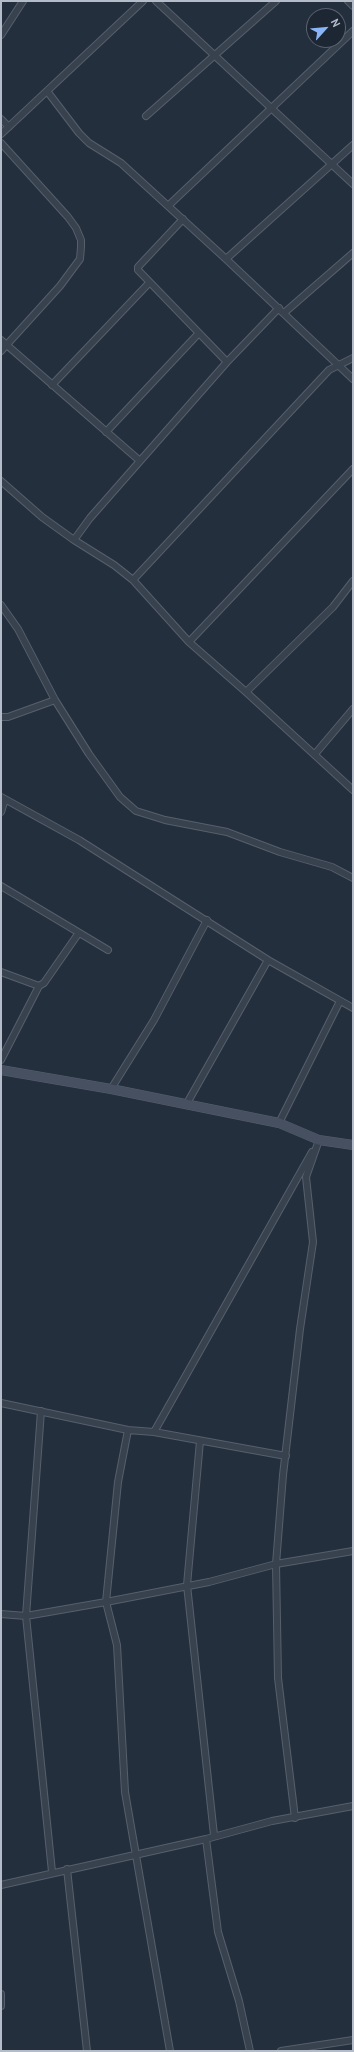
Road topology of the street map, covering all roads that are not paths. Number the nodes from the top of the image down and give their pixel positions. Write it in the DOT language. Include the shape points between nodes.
graph roads {
  1 [pos="23,1"];
  2 [pos="143,1"];
  3 [pos="156,1"];
  4 [pos="276,1"];
  5 [pos="348,1"];
  6 [pos="353,6"];
  7 [pos="353,32"];
  8 [pos="1,35"];
  9 [pos="215,55"];
  10 [pos="48,91"];
  11 [pos="271,109"];
  12 [pos="146,116"];
  13 [pos="1,119"];
  14 [pos="9,127"];
  15 [pos="1,134"];
  16 [pos="1,143"];
  17 [pos="353,145"];
  18 [pos="331,165"];
  19 [pos="353,184"];
  20 [pos="168,206"];
  21 [pos="183,219"];
  22 [pos="353,253"];
  23 [pos="226,258"];
  24 [pos="149,283"];
  25 [pos="279,308"];
  26 [pos="284,313"];
  27 [pos="198,334"];
  28 [pos="1,340"];
  29 [pos="7,345"];
  30 [pos="1,351"];
  31 [pos="353,358"];
  32 [pos="227,362"];
  33 [pos="338,364"];
  34 [pos="353,379"];
  35 [pos="52,385"];
  36 [pos="106,432"];
  37 [pos="140,461"];
  38 [pos="353,468"];
  39 [pos="1,481"];
  40 [pos="74,540"];
  41 [pos="133,580"];
  42 [pos="353,581"];
  43 [pos="1,605"];
  44 [pos="189,642"];
  45 [pos="246,692"];
  46 [pos="56,700"];
  47 [pos="353,710"];
  48 [pos="1,717"];
  49 [pos="315,754"];
  50 [pos="353,790"];
  51 [pos="3,798"];
  52 [pos="1,812"];
  53 [pos="353,878"];
  54 [pos="1,886"];
  55 [pos="207,920"];
  56 [pos="78,934"];
  57 [pos="108,950"];
  58 [pos="268,960"];
  59 [pos="1,972"];
  60 [pos="40,986"];
  61 [pos="340,1001"];
  62 [pos="353,1008"];
  63 [pos="1,1060"];
  64 [pos="1,1070"];
  65 [pos="111,1089"];
  66 [pos="186,1105"];
  67 [pos="279,1123"];
  68 [pos="319,1140"];
  69 [pos="353,1145"];
  70 [pos="1,1403"];
  71 [pos="41,1411"];
  72 [pos="128,1430"];
  73 [pos="154,1432"];
  74 [pos="200,1441"];
  75 [pos="286,1456"];
  76 [pos="353,1551"];
  77 [pos="276,1564"];
  78 [pos="187,1585"];
  79 [pos="106,1602"];
  80 [pos="1,1614"];
  81 [pos="26,1616"];
  82 [pos="353,1806"];
  83 [pos="295,1818"];
  84 [pos="214,1835"];
  85 [pos="206,1838"];
  86 [pos="137,1854"];
  87 [pos="66,1869"];
  88 [pos="52,1872"];
  89 [pos="1,1885"];
  90 [pos="1,1994"];
  91 [pos="1,2006"];
  92 [pos="353,2040"];
  93 [pos="87,2051"];
  94 [pos="170,2051"];
  95 [pos="250,2051"];
  96 [pos="281,2051"];
  1 -- 8 [label="street"];
  2 -- 10 [label="street"];
  3 -- 9 [label="street"];
  4 -- 9 [label="street"];
  5 -- 6 [label="street"];
  7 -- 11 [label="street"];
  9 -- 11 [label="street"];
  9 -- 12 [label="street"];
  10 -- 14 [label="street"];
  10 -- 20 [label="street" via="89,143 121,163"];
  11 -- 18 [label="street"];
  11 -- 20 [label="street"];
  13 -- 14 [label="street"];
  14 -- 15 [label="street"];
  16 -- 29 [label="street" via="68,217 81,240 80,259 60,286"];
  17 -- 18 [label="street"];
  18 -- 19 [label="street"];
  18 -- 23 [label="street"];
  20 -- 21 [label="street"];
  21 -- 23 [label="street"];
  21 -- 24 [label="street" via="138,267 139,272"];
  22 -- 26 [label="street"];
  23 -- 25 [label="street"];
  24 -- 27 [label="street"];
  24 -- 35 [label="street"];
  25 -- 26 [label="street"];
  25 -- 32 [label="street"];
  26 -- 33 [label="street"];
  27 -- 32 [label="street"];
  27 -- 36 [label="street"];
  28 -- 29 [label="street"];
  29 -- 30 [label="street"];
  29 -- 35 [label="street"];
  31 -- 33 [label="street"];
  32 -- 37 [label="street"];
  33 -- 34 [label="street"];
  33 -- 41 [label="street" via="329,370"];
  35 -- 36 [label="street"];
  36 -- 37 [label="street"];
  37 -- 40 [label="street"];
  38 -- 44 [label="street"];
  39 -- 40 [label="street" via="42,517"];
  40 -- 41 [label="street" via="114,564"];
  41 -- 44 [label="street"];
  42 -- 45 [label="street" via="333,607"];
  43 -- 46 [label="street" via="18,629"];
  44 -- 45 [label="street"];
  45 -- 49 [label="street"];
  46 -- 48 [label="street" via="8,717"];
  46 -- 53 [label="street" via="89,754 120,797 136,811 165,820 227,832 280,852 332,867"];
  47 -- 49 [label="street"];
  49 -- 50 [label="street"];
  51 -- 52 [label="street"];
  51 -- 55 [label="street" via="79,840"];
  54 -- 56 [label="street"];
  55 -- 58 [label="street"];
  55 -- 65 [label="street" via="154,1020"];
  56 -- 57 [label="street"];
  56 -- 60 [label="street"];
  58 -- 61 [label="street"];
  58 -- 66 [label="street"];
  59 -- 60 [label="street"];
  60 -- 63 [label="street"];
  61 -- 62 [label="street"];
  61 -- 67 [label="street"];
  64 -- 65 [label="street"];
  65 -- 66 [label="street"];
  66 -- 67 [label="street"];
  67 -- 68 [label="street"];
  68 -- 69 [label="street"];
  68 -- 73 [label="street"];
  68 -- 75 [label="street" via="306,1177 313,1242 300,1329"];
  70 -- 71 [label="street"];
  71 -- 72 [label="street"];
  71 -- 81 [label="street"];
  72 -- 73 [label="street"];
  72 -- 79 [label="street" via="118,1482"];
  73 -- 74 [label="street"];
  74 -- 75 [label="street"];
  74 -- 78 [label="street"];
  75 -- 77 [label="street"];
  76 -- 77 [label="street"];
  77 -- 78 [label="street" via="209,1582"];
  77 -- 83 [label="street" via="278,1678"];
  78 -- 79 [label="street"];
  78 -- 84 [label="street"];
  79 -- 81 [label="street"];
  79 -- 86 [label="street" via="117,1645 125,1792"];
  80 -- 81 [label="street"];
  81 -- 88 [label="street"];
  82 -- 83 [label="street"];
  83 -- 84 [label="street"];
  84 -- 85 [label="street"];
  85 -- 86 [label="street"];
  85 -- 95 [label="street" via="218,1932 239,2001"];
  86 -- 87 [label="street"];
  86 -- 94 [label="street"];
  87 -- 88 [label="street"];
  87 -- 93 [label="street"];
  88 -- 89 [label="street"];
  90 -- 91 [label="street"];
  92 -- 96 [label="street"];
}
